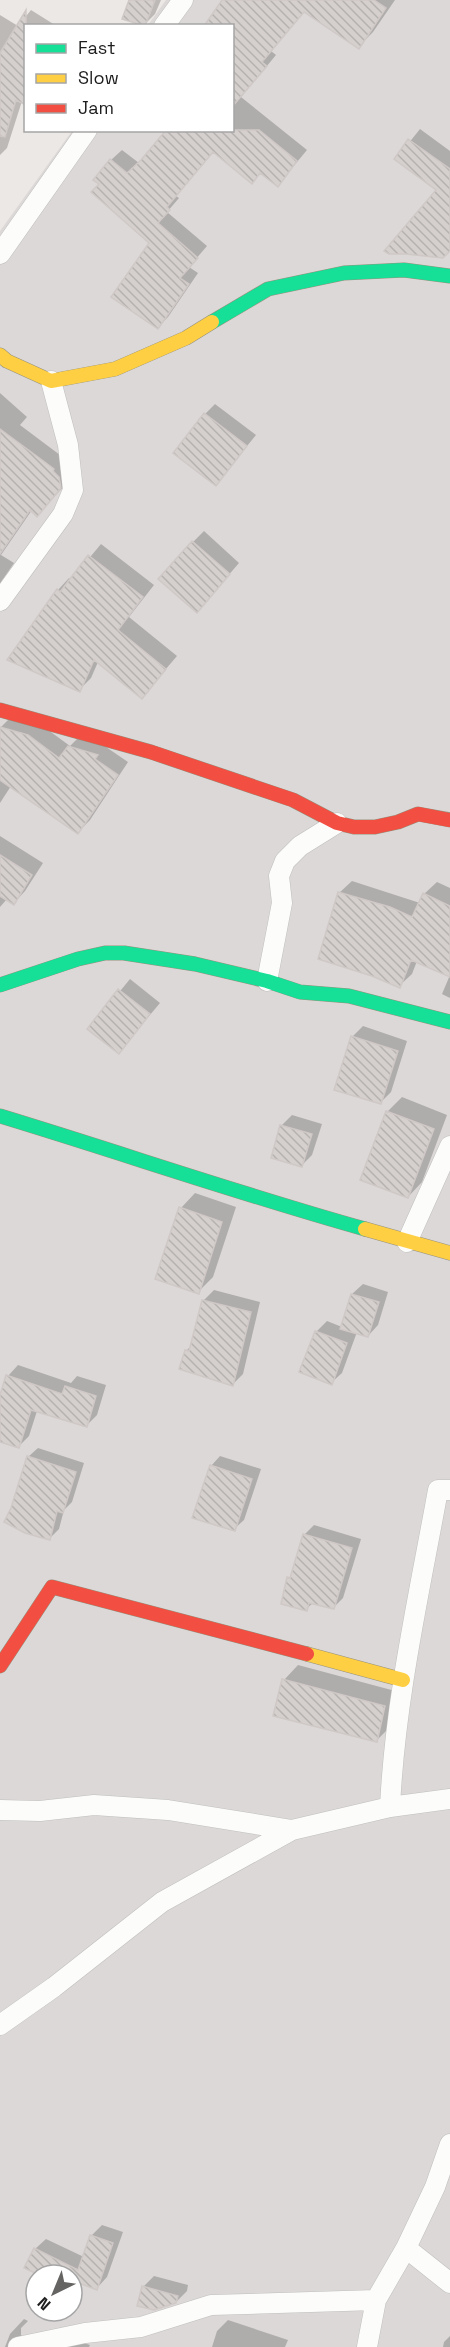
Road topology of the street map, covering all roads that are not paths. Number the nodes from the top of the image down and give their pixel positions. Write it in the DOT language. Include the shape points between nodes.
graph roads {
  1 [pos="183,0"];
  2 [pos="165,24"];
  3 [pos="86,132"];
  4 [pos="0,254"];
  5 [pos="450,276"];
  6 [pos="0,355"];
  7 [pos="51,381"];
  8 [pos="0,601"];
  9 [pos="0,710"];
  10 [pos="450,820"];
  11 [pos="337,823"];
  12 [pos="267,981"];
  13 [pos="0,985"];
  14 [pos="450,1022"];
  15 [pos="0,1116"];
  16 [pos="450,1146"];
  17 [pos="407,1242"];
  18 [pos="450,1253"];
  19 [pos="450,1490"];
  20 [pos="0,1666"];
  21 [pos="404,1680"];
  22 [pos="450,1799"];
  23 [pos="390,1807"];
  24 [pos="0,1810"];
  25 [pos="292,1830"];
  26 [pos="0,2025"];
  27 [pos="450,2144"];
  28 [pos="406,2248"];
  29 [pos="450,2283"];
  30 [pos="376,2300"];
  31 [pos="18,2347"];
  32 [pos="367,2347"];
  1 -- 2 [label="street"];
  3 -- 4 [label="street"];
  5 -- 7 [label="street" via="404,270 344,273 268,290 186,338 115,369"];
  6 -- 7 [label="street"];
  7 -- 8 [label="street" via="68,445 73,489 63,514"];
  9 -- 11 [label="street" via="162,755 293,800"];
  10 -- 11 [label="street" via="418,814 375,826"];
  11 -- 12 [label="street" via="300,846 285,861 279,876 282,903"];
  12 -- 13 [label="street" via="195,964 115,953 78,959"];
  12 -- 14 [label="street" via="300,992 349,996"];
  15 -- 17 [label="street"];
  16 -- 17 [label="street"];
  17 -- 18 [label="street"];
  19 -- 21 [label="street" via="438,1490"];
  20 -- 21 [label="street" via="52,1587"];
  21 -- 23 [label="street" via="392,1758"];
  22 -- 23 [label="street"];
  23 -- 25 [label="street"];
  24 -- 25 [label="street" via="40,1811 94,1805 168,1810"];
  25 -- 26 [label="street" via="162,1902"];
  27 -- 28 [label="street"];
  28 -- 29 [label="street"];
  28 -- 30 [label="street"];
  30 -- 31 [label="street" via="211,2305 141,2327 85,2333"];
  30 -- 32 [label="street"];
}
